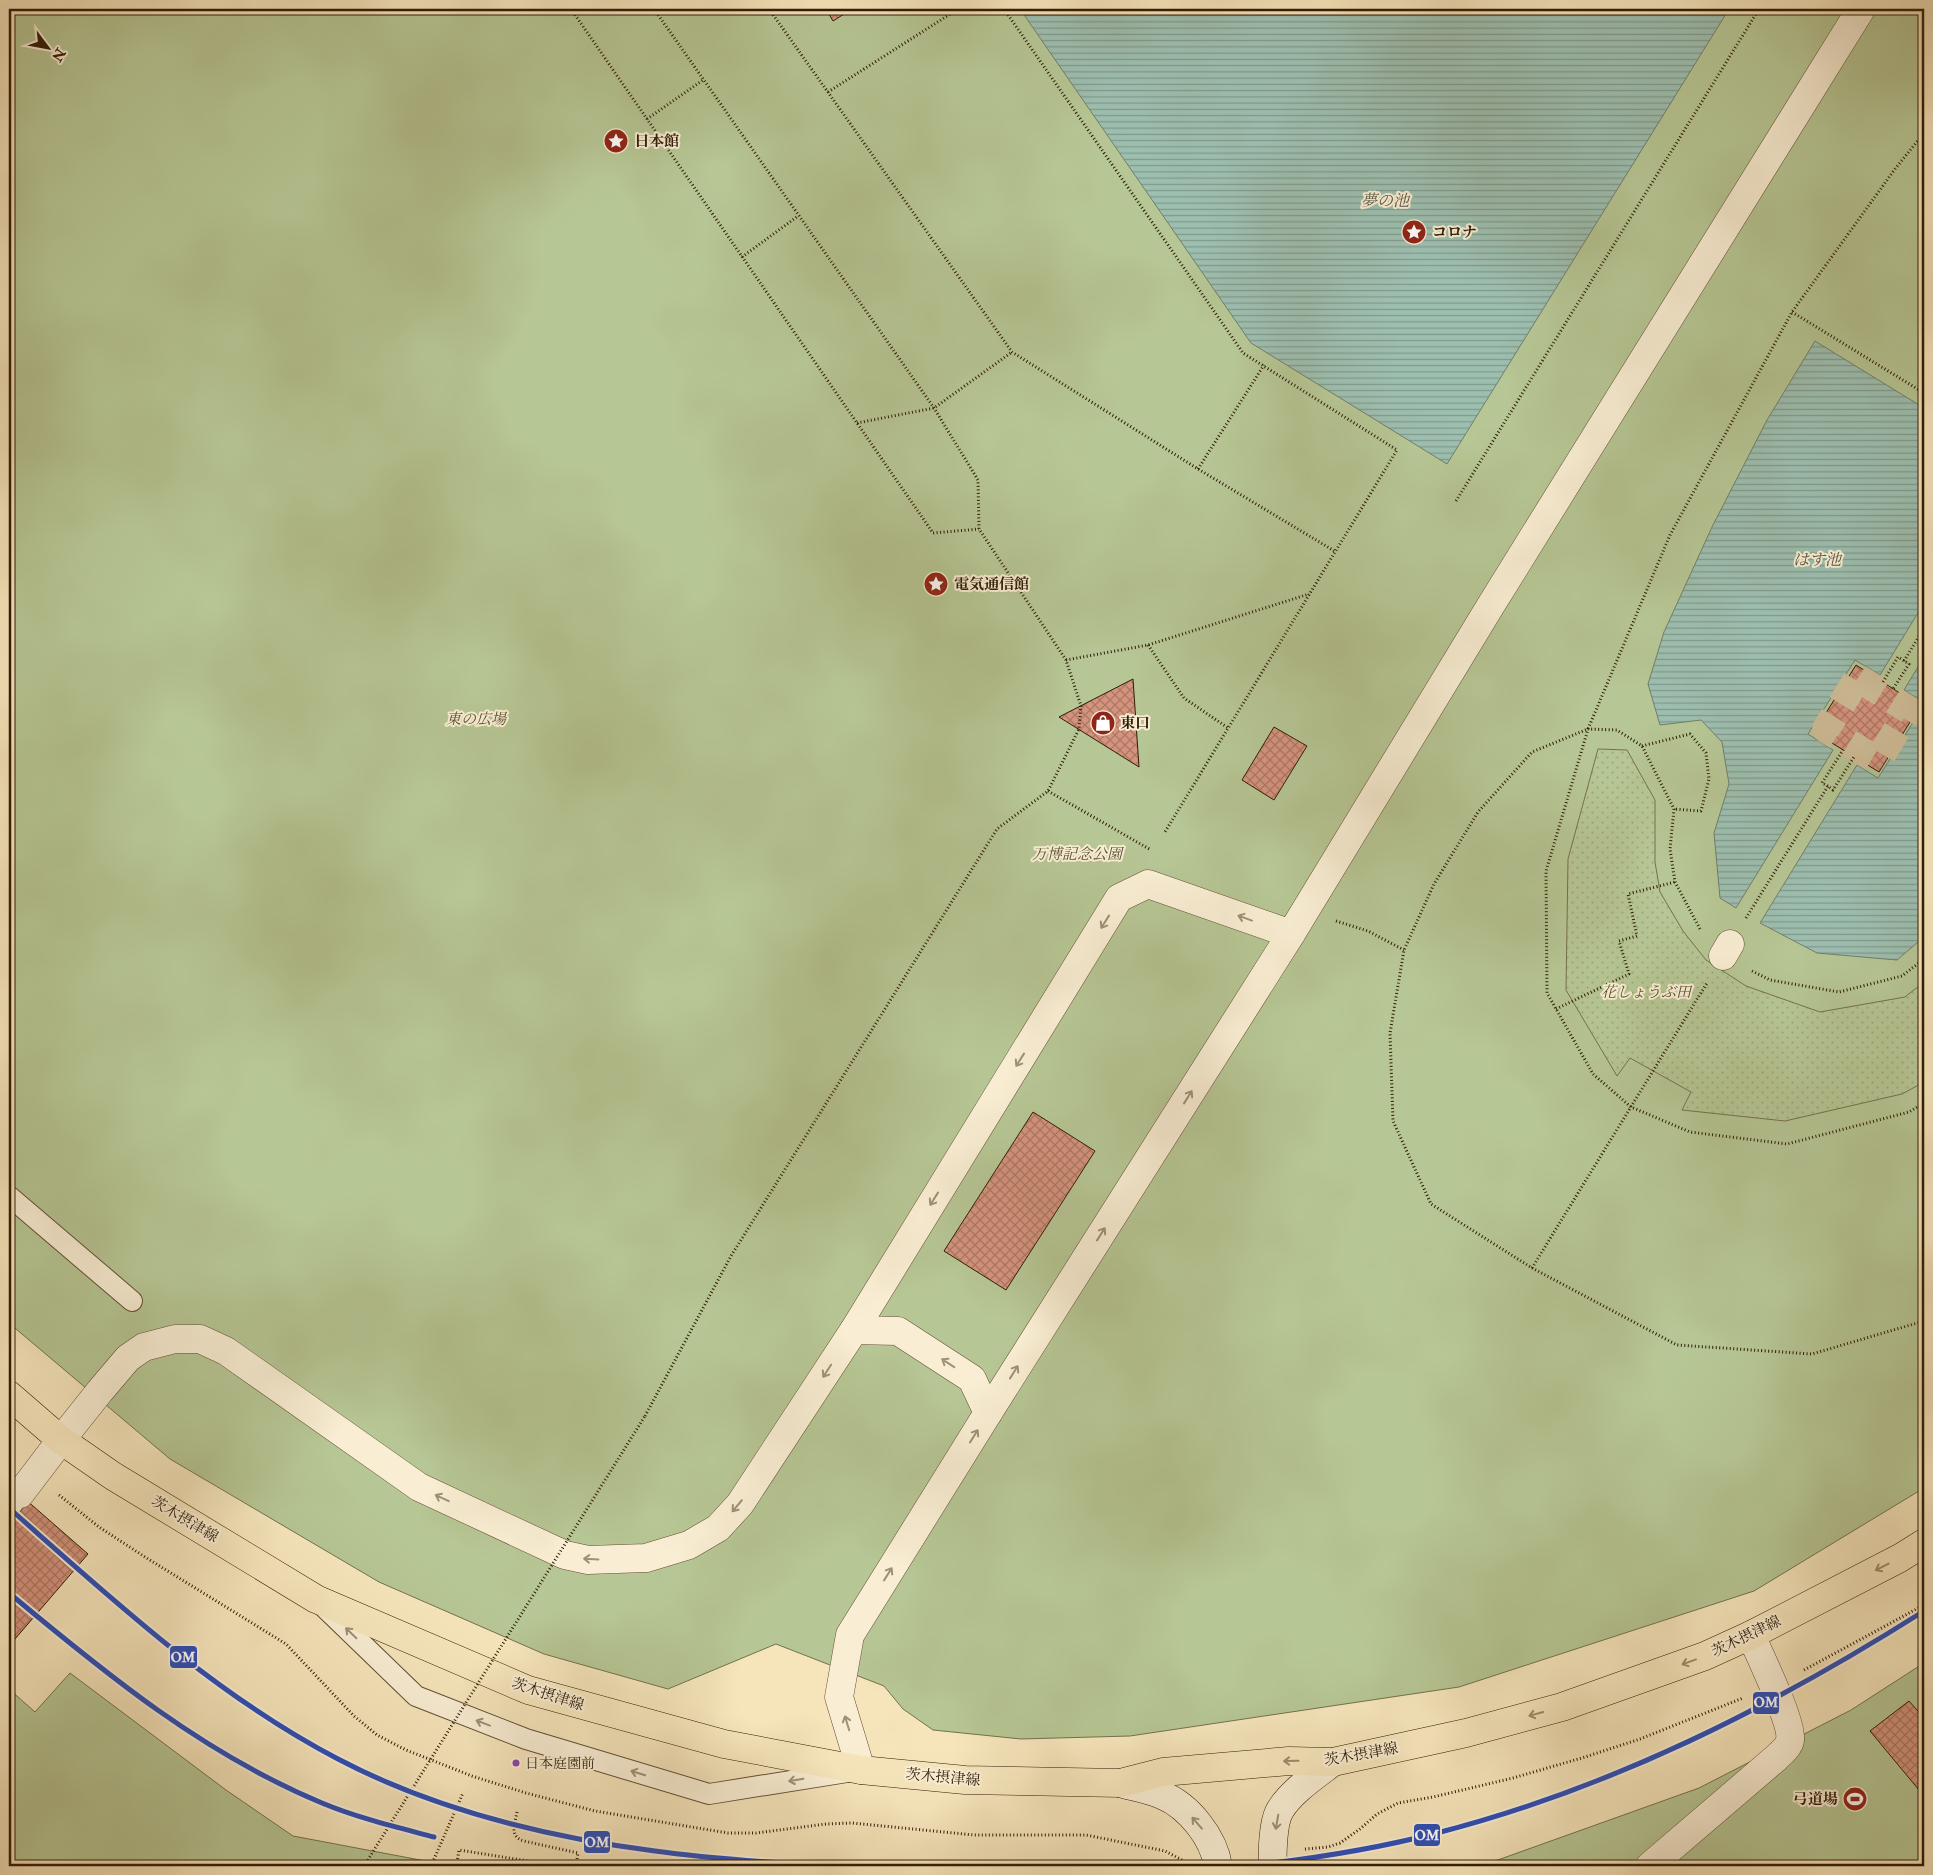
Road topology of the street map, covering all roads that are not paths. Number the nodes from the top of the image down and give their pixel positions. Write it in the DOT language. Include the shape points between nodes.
graph roads {
  1 [pos="1861,9"];
  2 [pos="1291,934"];
  3 [pos="9,1196"];
  4 [pos="132,1300"];
  5 [pos="854,1330"];
  6 [pos="9,1395"];
  7 [pos="988,1413"];
  8 [pos="61,1440"];
  9 [pos="14,1502"];
  10 [pos="1924,1543"];
  11 [pos="316,1599"];
  12 [pos="1751,1635"];
  13 [pos="1333,1762"];
  14 [pos="862,1770"];
  15 [pos="1120,1783"];
  16 [pos="1218,1866"];
  17 [pos="1273,1866"];
  18 [pos="1650,1866"];
  1 -- 2 [label="street"];
  2 -- 5 [label="street, one-way" via="1148,884 1119,898"];
  7 -- 2 [label="street, one-way"];
  3 -- 4 [label="lane"];
  7 -- 5 [label="street, one-way" via="972,1379 898,1331"];
  5 -- 8 [label="street, one-way" via="740,1504 718,1528 688,1545 646,1558 588,1560 565,1555 419,1487 226,1351 200,1339 175,1339 144,1347 128,1358"];
  6 -- 8 [label="main road, 茨木摂津線"];
  14 -- 7 [label="street, one-way" via="839,1698 850,1635"];
  8 -- 9 [label="street"];
  8 -- 11 [label="main road, 茨木摂津線" via="113,1476"];
  10 -- 12 [label="main road, 茨木摂津線, one-way"];
  11 -- 14 [label="main road, 茨木摂津線" via="528,1690 724,1744"];
  14 -- 11 [label="lane, one-way" via="709,1794 526,1739 416,1696"];
  12 -- 13 [label="main road, 茨木摂津線, one-way" via="1705,1656 1562,1707 1466,1733"];
  12 -- 18 [label="street" via="1788,1724 1788,1745"];
  13 -- 15 [label="main road, 茨木摂津線, one-way" via="1289,1761 1163,1772"];
  13 -- 17 [label="street, one-way" via="1294,1794 1279,1813 1272,1852"];
  14 -- 15 [label="main road, 茨木摂津線" via="965,1780"];
  16 -- 15 [label="street, one-way" via="1217,1856 1202,1827 1185,1810 1163,1795"];
}
